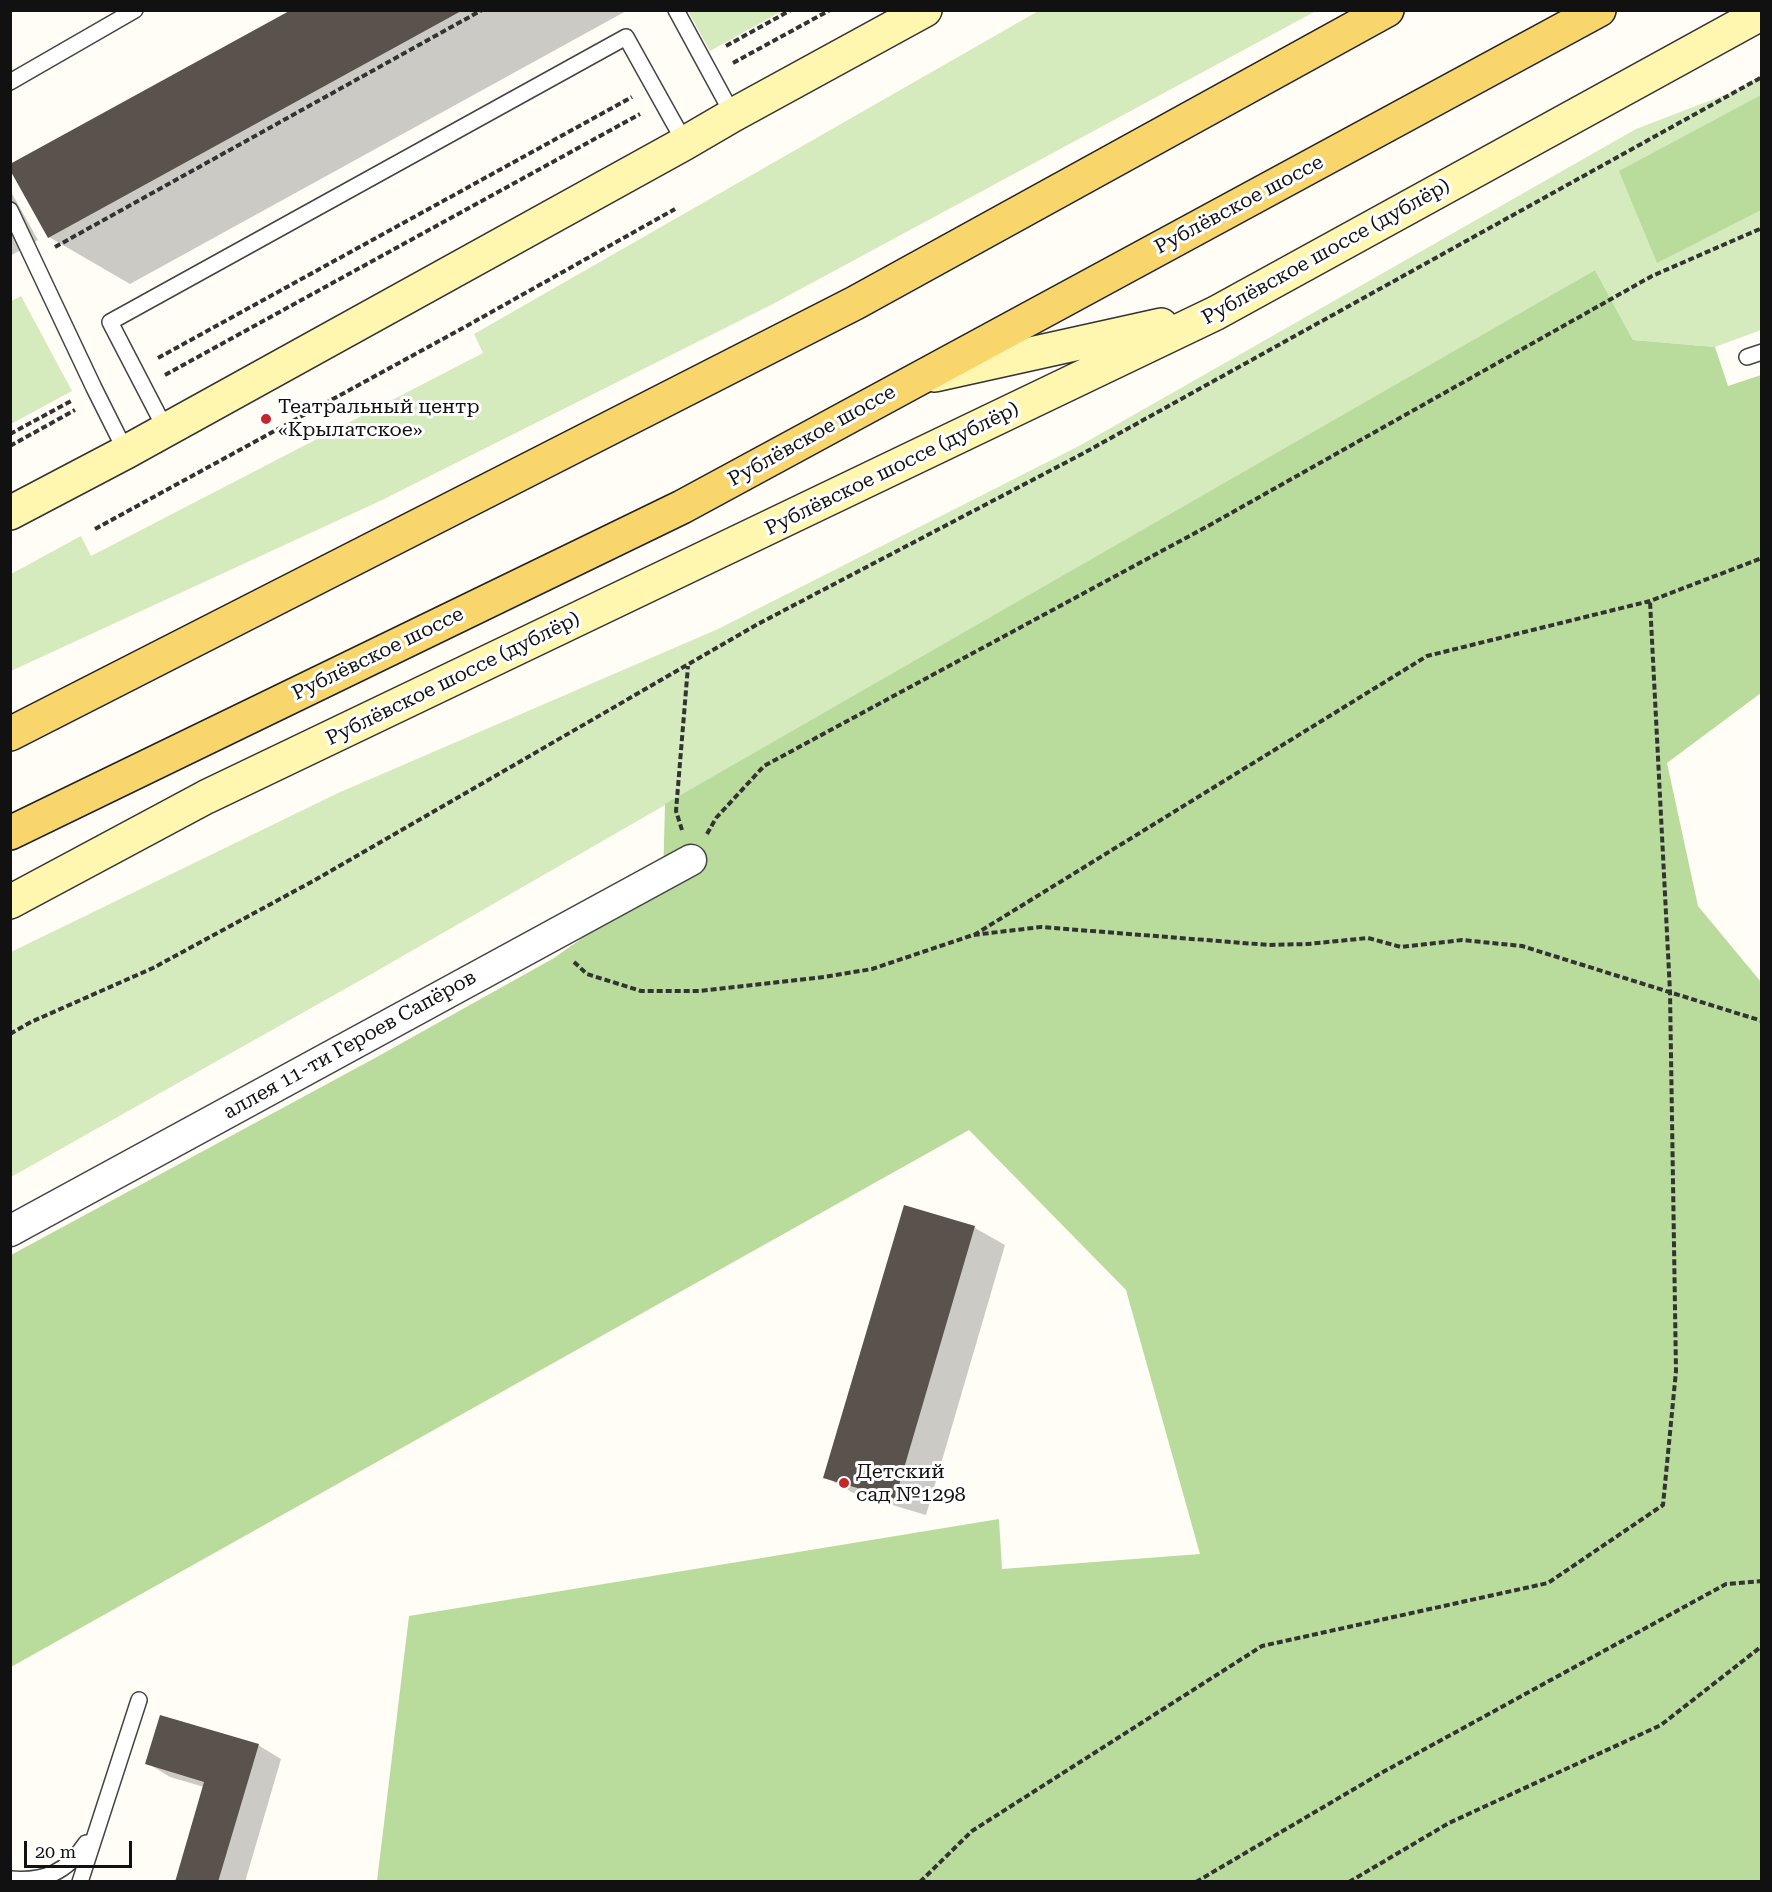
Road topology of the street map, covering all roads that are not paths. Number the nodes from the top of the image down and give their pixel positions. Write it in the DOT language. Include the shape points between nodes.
graph roads {
  1 [pos="135,10"];
  2 [pos="676,10"];
  3 [pos="925,10"];
  4 [pos="1387,10"];
  5 [pos="1599,10"];
  6 [pos="1761,14"];
  7 [pos="10,82"];
  8 [pos="733,115"];
  9 [pos="685,143"];
  10 [pos="10,210"];
  11 [pos="1216,313"];
  12 [pos="919,378"];
  13 [pos="166,430"];
  14 [pos="126,452"];
  15 [pos="10,513"];
  16 [pos="10,734"];
  17 [pos="10,833"];
  18 [pos="691,860"];
  19 [pos="10,902"];
  20 [pos="10,1231"];
  21 [pos="139,1700"];
  22 [pos="97,1827"];
  23 [pos="19,1880"];
  24 [pos="80,1881"];
  1 -- 7 [label="lane"];
  2 -- 8 [label="lane"];
  3 -- 8 [label="main road"];
  4 -- 16 [label="main road" via="855,303"];
  5 -- 12 [label="main road, Рублёвское шоссе"];
  6 -- 11 [label="main road, Рублёвское шоссе (дублёр)"];
  8 -- 9 [label="main road"];
  9 -- 13 [label="main road"];
  9 -- 13 [label="lane" via="626,37 110,322"];
  10 -- 14 [label="lane"];
  11 -- 12 [label="main road"];
  11 -- 19 [label="main road, Рублёвское шоссе (дублёр)" via="206,797"];
  12 -- 17 [label="main road, Рублёвское шоссе" via="682,507"];
  13 -- 14 [label="main road"];
  14 -- 15 [label="main road"];
  18 -- 20 [label="street, аллея 11-ти Героев Сапёров"];
  21 -- 22 [label="lane"];
  22 -- 23 [label="lane" via="77,1857 51,1876"];
  22 -- 24 [label="lane"];
}
